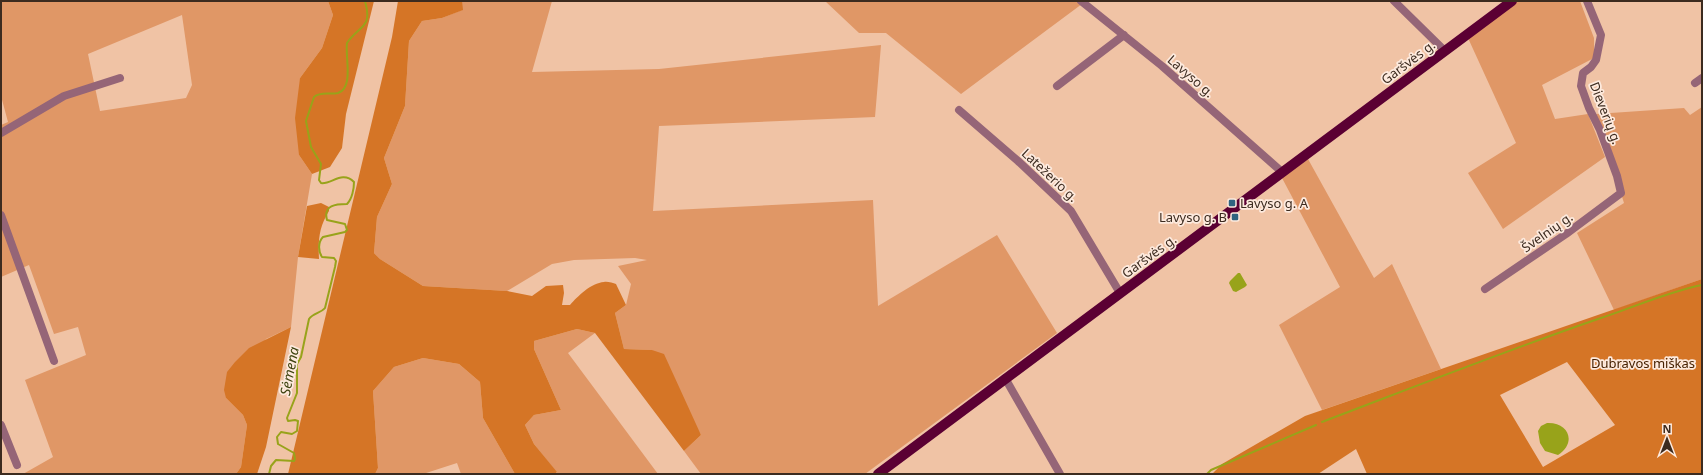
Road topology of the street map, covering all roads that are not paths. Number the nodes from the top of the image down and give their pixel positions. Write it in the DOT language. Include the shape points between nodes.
graph roads {
  1 [pos="1081,1"];
  2 [pos="1394,1"];
  3 [pos="1512,1"];
  4 [pos="1587,1"];
  5 [pos="1124,35"];
  6 [pos="1444,51"];
  7 [pos="120,78"];
  8 [pos="1057,86"];
  9 [pos="959,110"];
  10 [pos="1,133"];
  11 [pos="1282,172"];
  12 [pos="1621,193"];
  13 [pos="1,215"];
  14 [pos="1485,289"];
  15 [pos="1120,293"];
  16 [pos="54,362"];
  17 [pos="1005,378"];
  18 [pos="1,424"];
  19 [pos="17,465"];
  20 [pos="878,474"];
  21 [pos="1060,474"];
  1 -- 5 [label="street, Lavyso g."];
  2 -- 6 [label="street"];
  3 -- 6 [label="main road, Garšvės g."];
  4 -- 12 [label="street, Dieverių g." via="1601,36 1596,60 1583,73 1581,86 1600,130"];
  5 -- 8 [label="street"];
  5 -- 11 [label="street, Lavyso g."];
  6 -- 11 [label="main road, Garšvės g."];
  7 -- 10 [label="street" via="64,96"];
  9 -- 15 [label="street, Latežerio g." via="1071,211"];
  11 -- 15 [label="main road, Garšvės g."];
  12 -- 14 [label="street, Švelnių g."];
  13 -- 16 [label="street"];
  15 -- 17 [label="main road, Garšvės g."];
  17 -- 20 [label="main road, Garšvės g."];
  17 -- 21 [label="street"];
  18 -- 19 [label="street"];
}
